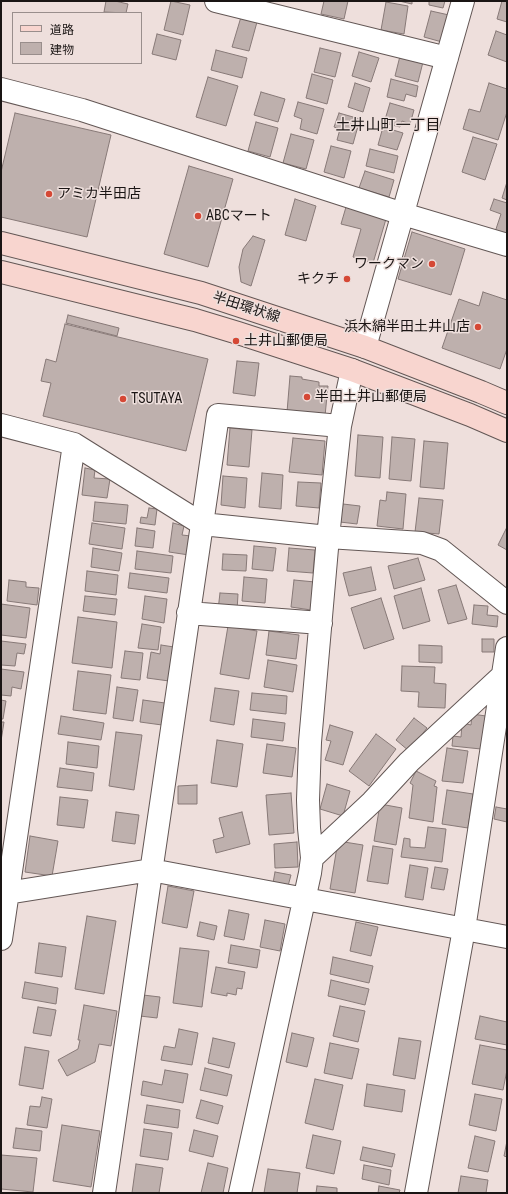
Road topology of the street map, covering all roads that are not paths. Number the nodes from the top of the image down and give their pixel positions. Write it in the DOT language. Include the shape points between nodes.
graph roads {
  1 [pos="216,1"];
  2 [pos="463,1"];
  3 [pos="447,58"];
  4 [pos="1,89"];
  5 [pos="403,214"];
  6 [pos="1,243"];
  7 [pos="507,245"];
  8 [pos="1,272"];
  9 [pos="365,347"];
  10 [pos="352,370"];
  11 [pos="507,404"];
  12 [pos="1,425"];
  13 [pos="340,426"];
  14 [pos="507,431"];
  15 [pos="74,444"];
  16 [pos="202,524"];
  17 [pos="328,537"];
  18 [pos="507,602"];
  19 [pos="188,613"];
  20 [pos="321,623"];
  21 [pos="507,648"];
  22 [pos="502,676"];
  23 [pos="312,858"];
  24 [pos="151,870"];
  25 [pos="5,893"];
  26 [pos="304,899"];
  27 [pos="464,929"];
  28 [pos="507,937"];
  29 [pos="1,939"];
  30 [pos="104,1193"];
  31 [pos="240,1193"];
  32 [pos="416,1193"];
  1 -- 3 [label="street"];
  2 -- 3 [label="street"];
  3 -- 5 [label="street"];
  4 -- 5 [label="street" via="82,110"];
  5 -- 7 [label="street"];
  5 -- 9 [label="street"];
  6 -- 9 [label="main road, 半田環状線" via="201,293"];
  8 -- 10 [label="main road, 半田環状線" via="195,320"];
  9 -- 11 [label="main road, 半田環状線"];
  10 -- 13 [label="street"];
  10 -- 14 [label="main road, 半田環状線"];
  12 -- 15 [label="street"];
  13 -- 16 [label="street" via="218,415"];
  13 -- 17 [label="street"];
  15 -- 16 [label="street"];
  15 -- 25 [label="street"];
  16 -- 17 [label="street"];
  16 -- 19 [label="street"];
  17 -- 18 [label="street" via="422,543 434,547"];
  17 -- 20 [label="street"];
  19 -- 20 [label="street"];
  19 -- 24 [label="street"];
  20 -- 23 [label="street" via="310,742 308,800"];
  21 -- 22 [label="street"];
  22 -- 23 [label="street" via="409,762 372,802"];
  22 -- 27 [label="street"];
  23 -- 26 [label="street"];
  24 -- 25 [label="street"];
  24 -- 26 [label="street"];
  24 -- 30 [label="street"];
  25 -- 29 [label="street"];
  26 -- 27 [label="street"];
  26 -- 31 [label="street"];
  27 -- 28 [label="street"];
  27 -- 32 [label="street"];
}
